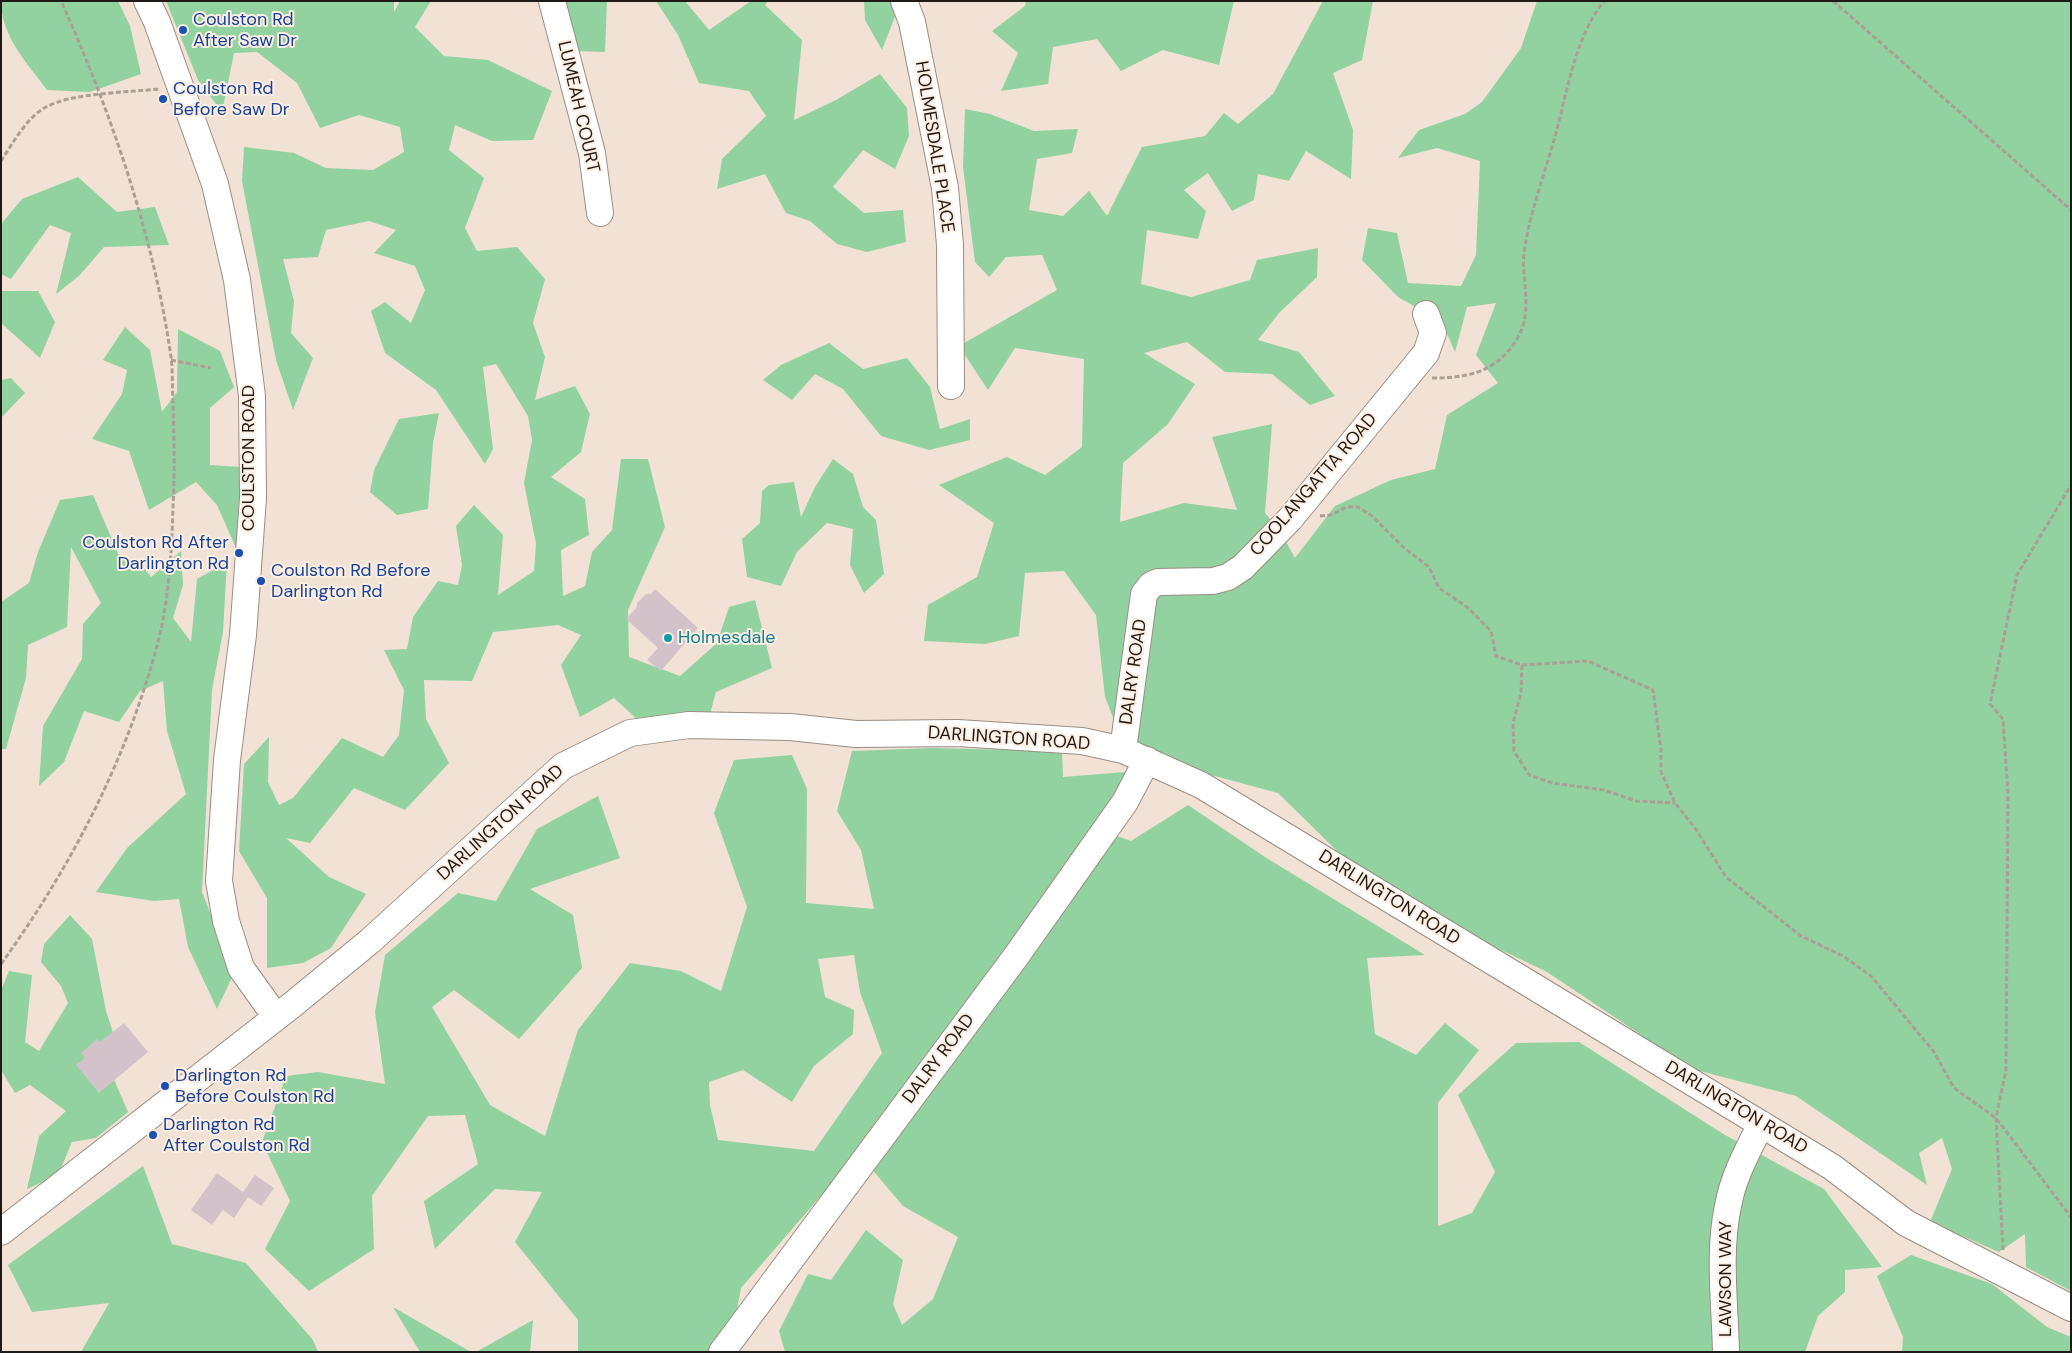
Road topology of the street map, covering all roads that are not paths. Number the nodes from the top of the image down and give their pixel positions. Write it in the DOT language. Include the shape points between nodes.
graph roads {
  1 [pos="148,1"];
  2 [pos="552,1"];
  3 [pos="904,1"];
  4 [pos="600,213"];
  5 [pos="1426,314"];
  6 [pos="951,386"];
  7 [pos="1144,594"];
  8 [pos="1135,755"];
  9 [pos="284,1011"];
  10 [pos="1761,1124"];
  11 [pos="1,1232"];
  12 [pos="2071,1308"];
  13 [pos="722,1352"];
  14 [pos="1726,1352"];
  1 -- 9 [label="street, COULSTON ROAD" via="214,184 237,280 252,396 252,508 243,635 227,760 219,881 226,921 241,968"];
  2 -- 4 [label="street, LUMEAH COURT" via="592,153"];
  3 -- 6 [label="street, HOLMESDALE PLACE" via="912,22 945,188 950,245"];
  5 -- 7 [label="street, COOLANGATTA ROAD" via="1431,323 1432,342 1420,362 1290,518 1243,567 1228,577 1213,581 1158,582"];
  7 -- 8 [label="street, DALRY ROAD"];
  8 -- 9 [label="street, DARLINGTON ROAD" via="1082,741 958,733 856,734 790,727 689,725 630,733 563,766 370,941"];
  8 -- 10 [label="street, DARLINGTON ROAD" via="1201,785"];
  8 -- 13 [label="street, DALRY ROAD" via="1125,802 1022,947"];
  9 -- 11 [label="street, DARLINGTON ROAD"];
  10 -- 12 [label="street, DARLINGTON ROAD" via="1832,1167 1906,1223"];
  10 -- 14 [label="street, LAWSON WAY" via="1737,1175 1728,1206 1724,1254"];
}
